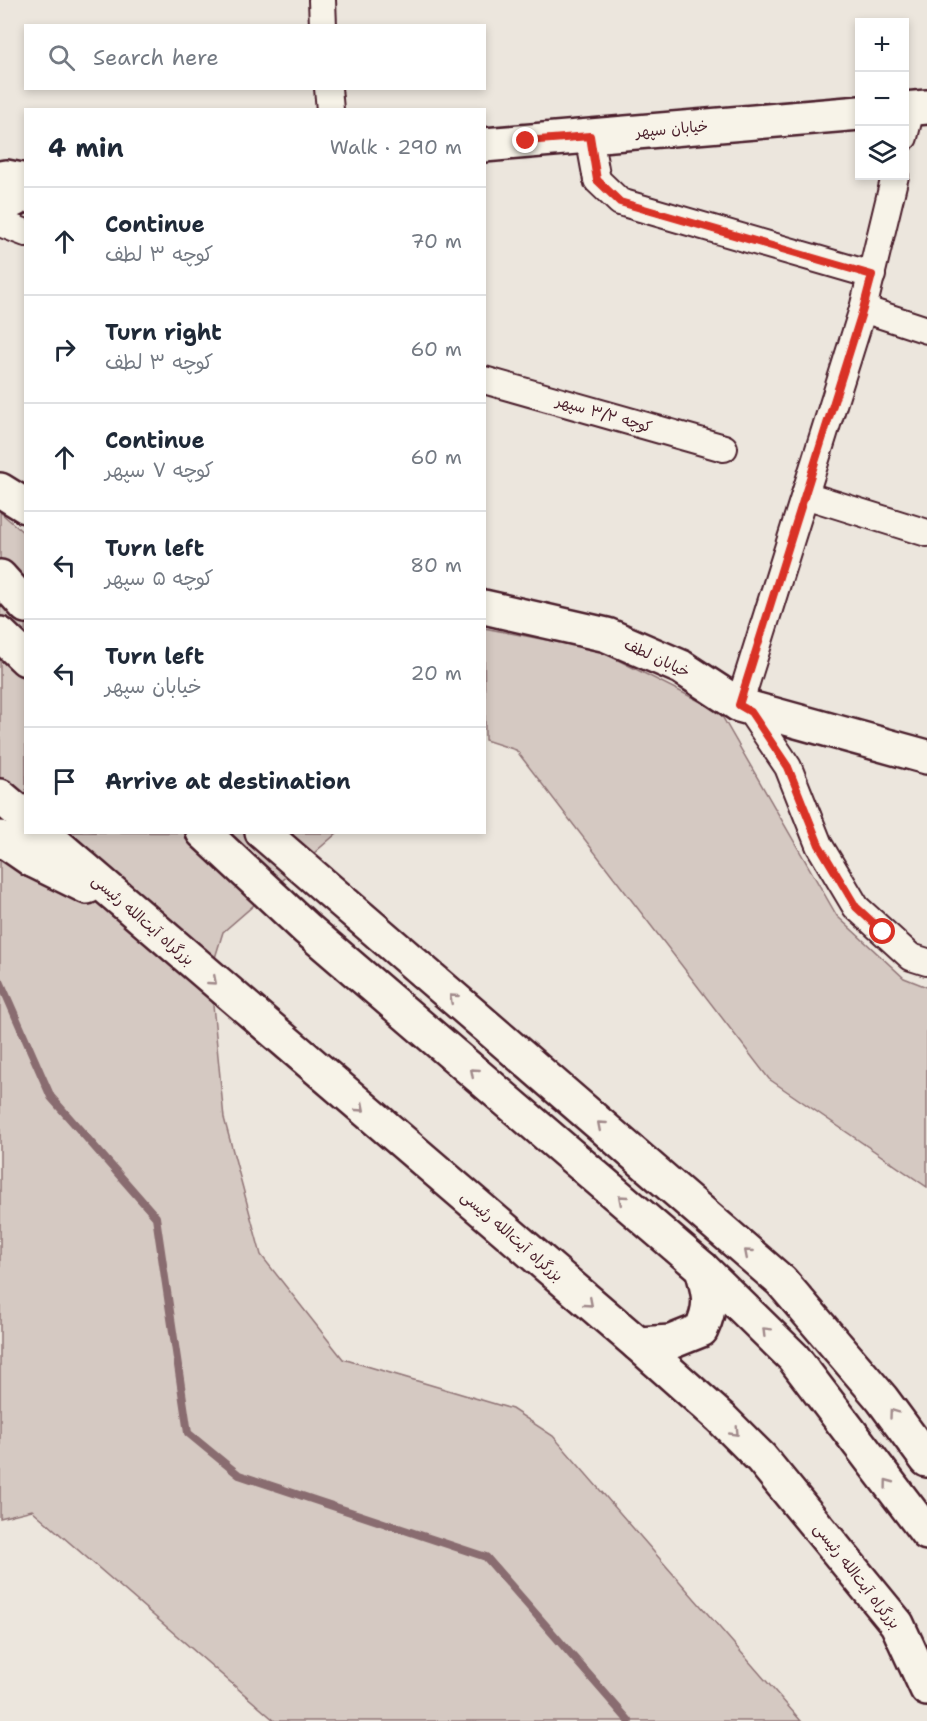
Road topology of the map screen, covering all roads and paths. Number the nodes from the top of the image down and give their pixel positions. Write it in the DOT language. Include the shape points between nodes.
graph roads {
  1 [pos="322,0"];
  2 [pos="323,24"];
  3 [pos="328,90"];
  4 [pos="330,108"];
  5 [pos="855,113"];
  6 [pos="590,136"];
  7 [pos="486,145"];
  8 [pos="0,178"];
  9 [pos="894,180"];
  10 [pos="24,181"];
  11 [pos="24,195"];
  12 [pos="0,203"];
  13 [pos="0,224"];
  14 [pos="24,232"];
  15 [pos="872,275"];
  16 [pos="863,309"];
  17 [pos="927,330"];
  18 [pos="486,381"];
  19 [pos="724,448"];
  20 [pos="0,490"];
  21 [pos="805,495"];
  22 [pos="24,505"];
  23 [pos="927,533"];
  24 [pos="0,577"];
  25 [pos="24,604"];
  26 [pos="486,607"];
  27 [pos="0,634"];
  28 [pos="24,657"];
  29 [pos="739,705"];
  30 [pos="927,757"];
  31 [pos="0,796"];
  32 [pos="24,816"];
  33 [pos="205,834"];
  34 [pos="264,834"];
  35 [pos="0,838"];
  36 [pos="37,846"];
  37 [pos="927,962"];
  38 [pos="702,1268"];
  39 [pos="638,1344"];
  40 [pos="927,1460"];
  41 [pos="925,1531"];
  42 [pos="927,1689"];
  1 -- 2 [label="street"];
  3 -- 4 [label="street"];
  5 -- 6 [label="main road, خیابان سپهر"];
  6 -- 7 [label="main road, خیابان سپهر"];
  6 -- 15 [label="street" via="597,180 620,202"];
  8 -- 10 [label="main road"];
  9 -- 15 [label="street"];
  11 -- 12 [label="main road"];
  13 -- 14 [label="street"];
  15 -- 16 [label="street"];
  16 -- 17 [label="street"];
  16 -- 21 [label="street"];
  18 -- 19 [label="street, کوچه ۳/۲ سپهر"];
  20 -- 22 [label="main road"];
  21 -- 23 [label="street"];
  21 -- 29 [label="street"];
  24 -- 25 [label="main road"];
  26 -- 29 [label="main road, خیابان لطف" via="607,635 681,667"];
  27 -- 28 [label="main road"];
  29 -- 30 [label="main road, خیابان لطف"];
  29 -- 37 [label="street" via="751,712 788,767 819,845 856,907 910,957"];
  31 -- 32 [label="main road"];
  38 -- 33 [label="main road, one-way" via="307,929"];
  40 -- 34 [label="main road, one-way" via="882,1399 781,1281"];
  35 -- 36 [label="main road, بزرگراه آیت‌الله رئیسی"];
  36 -- 39 [label="main road, بزرگراه آیت‌الله رئیسی, one-way" via="128,907"];
  38 -- 39 [label="main road" via="710,1299 700,1330 671,1342"];
  41 -- 38 [label="main road, one-way" via="793,1358"];
  39 -- 42 [label="main road, بزرگراه آیت‌الله رئیسی, one-way" via="761,1458 897,1624"];
}
